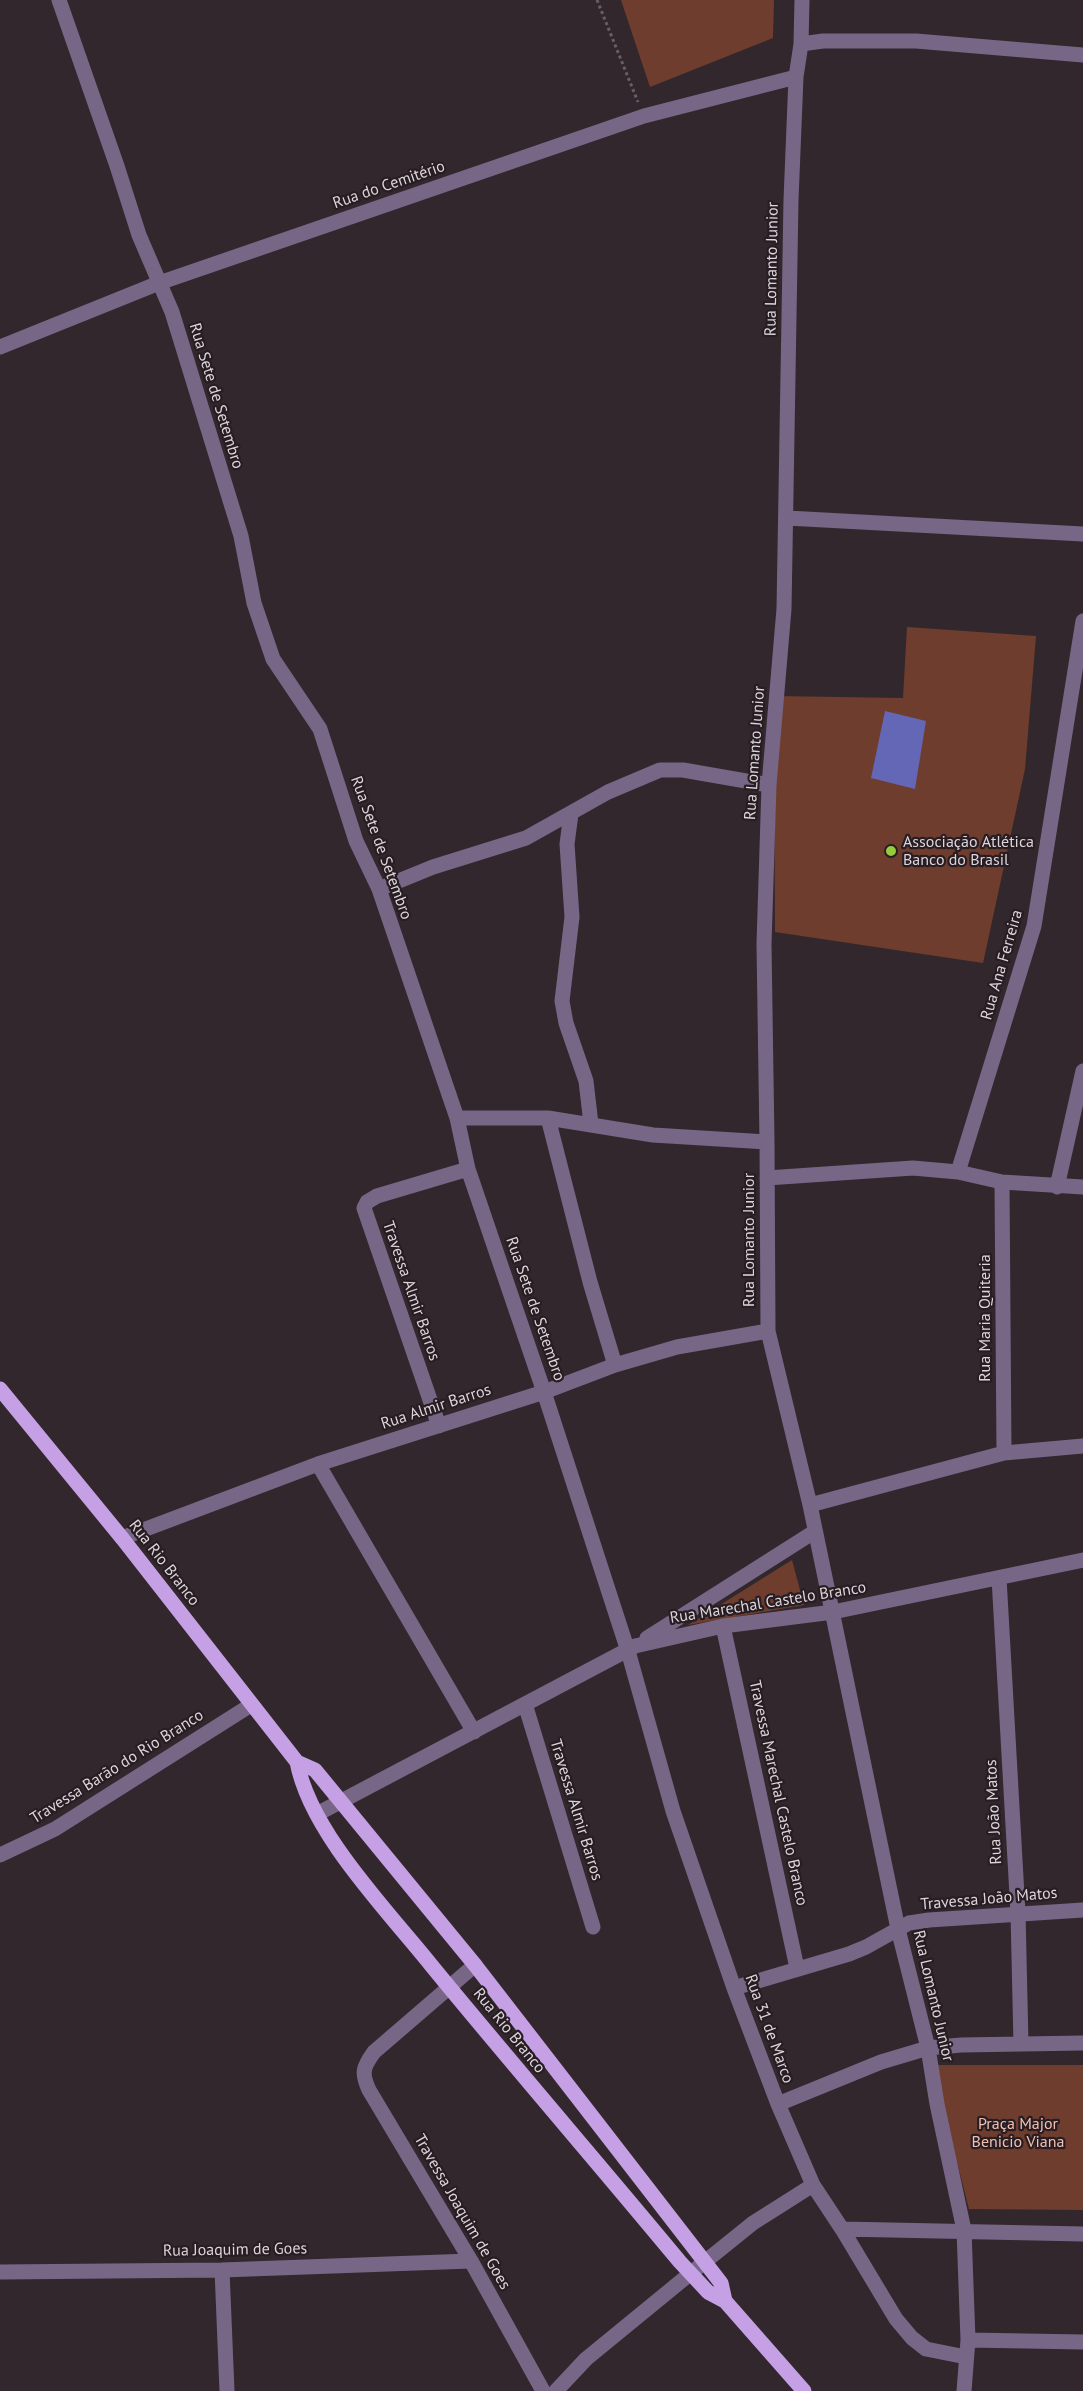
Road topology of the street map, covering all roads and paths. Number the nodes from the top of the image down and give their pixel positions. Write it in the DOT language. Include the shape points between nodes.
graph roads {
  1 [pos="59,0"];
  2 [pos="597,0"];
  3 [pos="802,0"];
  4 [pos="801,44"];
  5 [pos="1083,55"];
  6 [pos="796,77"];
  7 [pos="644,116"];
  8 [pos="159,283"];
  9 [pos="0,347"];
  10 [pos="787,518"];
  11 [pos="1083,534"];
  12 [pos="1083,621"];
  13 [pos="769,785"];
  14 [pos="571,814"];
  15 [pos="379,889"];
  16 [pos="1083,1071"];
  17 [pos="457,1118"];
  18 [pos="548,1118"];
  19 [pos="591,1124"];
  20 [pos="767,1142"];
  21 [pos="468,1169"];
  22 [pos="958,1172"];
  23 [pos="767,1178"];
  24 [pos="1002,1182"];
  25 [pos="1057,1187"];
  26 [pos="1083,1187"];
  27 [pos="768,1331"];
  28 [pos="615,1365"];
  29 [pos="0,1389"];
  30 [pos="544,1392"];
  31 [pos="439,1426"];
  32 [pos="1083,1446"];
  33 [pos="1004,1453"];
  34 [pos="318,1464"];
  35 [pos="810,1505"];
  36 [pos="814,1532"];
  37 [pos="122,1538"];
  38 [pos="1083,1560"];
  39 [pos="999,1578"];
  40 [pos="833,1612"];
  41 [pos="723,1626"];
  42 [pos="631,1648"];
  43 [pos="525,1704"];
  44 [pos="251,1705"];
  45 [pos="474,1731"];
  46 [pos="297,1762"];
  47 [pos="341,1801"];
  48 [pos="317,1814"];
  49 [pos="0,1855"];
  50 [pos="1083,1910"];
  51 [pos="1018,1913"];
  52 [pos="593,1927"];
  53 [pos="898,1929"];
  54 [pos="475,1965"];
  55 [pos="797,1968"];
  56 [pos="449,1986"];
  57 [pos="734,1988"];
  58 [pos="1083,2043"];
  59 [pos="1021,2044"];
  60 [pos="928,2048"];
  61 [pos="778,2104"];
  62 [pos="813,2185"];
  63 [pos="842,2229"];
  64 [pos="964,2230"];
  65 [pos="1083,2234"];
  66 [pos="471,2261"];
  67 [pos="705,2262"];
  68 [pos="222,2270"];
  69 [pos="0,2271"];
  70 [pos="691,2273"];
  71 [pos="725,2301"];
  72 [pos="968,2340"];
  73 [pos="1083,2342"];
  74 [pos="966,2357"];
  75 [pos="226,2391"];
  76 [pos="543,2391"];
  77 [pos="556,2391"];
  78 [pos="804,2391"];
  79 [pos="964,2391"];
  1 -- 8 [label="street, Rua Sete de Setembro"];
  2 -- 7 [label="path"];
  3 -- 4 [label="street, Rua Lomanto Junior"];
  4 -- 5 [label="street" via="823,40 916,41"];
  4 -- 6 [label="street, Rua Lomanto Junior"];
  6 -- 7 [label="street, Rua do Cemitério"];
  6 -- 10 [label="street, Rua Lomanto Junior"];
  7 -- 8 [label="street, Rua do Cemitério"];
  8 -- 9 [label="street, Rua do Cemitério"];
  8 -- 15 [label="street, Rua Sete de Setembro" via="172,312 241,536 254,603 273,659 320,729 356,841"];
  10 -- 11 [label="street"];
  10 -- 13 [label="street, Rua Lomanto Junior" via="784,609"];
  12 -- 22 [label="street, Rua Ana Ferreira" via="1034,926"];
  13 -- 14 [label="street" via="683,770 660,770 608,792"];
  13 -- 20 [label="street, Rua Lomanto Junior" via="764,944"];
  14 -- 15 [label="street" via="526,838 433,867"];
  14 -- 19 [label="street" via="567,852 572,917 562,1001 586,1081"];
  15 -- 17 [label="street, Rua Sete de Setembro"];
  16 -- 25 [label="street"];
  17 -- 18 [label="street"];
  17 -- 21 [label="street, Rua Sete de Setembro"];
  18 -- 19 [label="street"];
  18 -- 28 [label="street"];
  19 -- 20 [label="street" via="653,1135"];
  20 -- 23 [label="street, Rua Lomanto Junior"];
  21 -- 30 [label="street, Rua Sete de Setembro"];
  21 -- 31 [label="street, Travessa Almir Barros" via="377,1196 364,1208"];
  22 -- 23 [label="street" via="913,1168"];
  22 -- 24 [label="street"];
  23 -- 27 [label="street, Rua Lomanto Junior"];
  24 -- 25 [label="street"];
  24 -- 33 [label="street, Rua Maria Quiteria"];
  25 -- 26 [label="street"];
  27 -- 28 [label="street, Rua Almir Barros" via="677,1347"];
  27 -- 35 [label="street, Rua Lomanto Junior"];
  28 -- 30 [label="street, Rua Almir Barros"];
  29 -- 37 [label="main road, Rua Rio Branco"];
  30 -- 31 [label="street, Rua Almir Barros"];
  30 -- 42 [label="street, Rua Sete de Setembro"];
  31 -- 34 [label="street, Rua Almir Barros"];
  32 -- 33 [label="street"];
  33 -- 35 [label="street"];
  34 -- 37 [label="street, Rua Almir Barros"];
  34 -- 45 [label="street"];
  35 -- 36 [label="street, Rua Lomanto Junior"];
  36 -- 40 [label="street, Rua Lomanto Junior"];
  36 -- 42 [label="street"];
  37 -- 44 [label="main road, Rua Rio Branco"];
  38 -- 39 [label="street, Rua Marechal Castelo Branco"];
  39 -- 40 [label="street, Rua Marechal Castelo Branco"];
  39 -- 51 [label="street, Rua João Matos"];
  40 -- 41 [label="street, Rua Marechal Castelo Branco"];
  40 -- 53 [label="street, Rua Lomanto Junior"];
  41 -- 42 [label="street, Rua Marechal Castelo Branco"];
  41 -- 55 [label="street, Travessa Marechal Castelo Branco"];
  42 -- 43 [label="street, Rua Marechal Castelo Branco"];
  42 -- 57 [label="street, Rua 31 de Marco" via="674,1811"];
  43 -- 45 [label="street, Rua Marechal Castelo Branco"];
  43 -- 52 [label="street, Travessa Almir Barros"];
  44 -- 46 [label="main road, Rua Rio Branco"];
  44 -- 49 [label="street, Travessa Barão do Rio Branco" via="55,1829"];
  45 -- 47 [label="street, Rua Marechal Castelo Branco"];
  46 -- 47 [label="main road, Rua Rio Branco" via="315,1770"];
  46 -- 48 [label="main road, Rua Rio Branco" via="300,1779"];
  47 -- 48 [label="street, Rua Marechal Castelo Branco"];
  47 -- 54 [label="main road, Rua Rio Branco"];
  48 -- 56 [label="main road, Rua Rio Branco" via="355,1870"];
  50 -- 51 [label="street, Travessa João Matos"];
  51 -- 53 [label="street, Travessa João Matos" via="929,1920"];
  51 -- 59 [label="street, Rua João Matos"];
  53 -- 55 [label="street, Travessa João Matos" via="849,1954"];
  53 -- 60 [label="street, Rua Lomanto Junior"];
  54 -- 56 [label="street"];
  54 -- 67 [label="main road, Rua Rio Branco"];
  55 -- 57 [label="street, Travessa João Matos"];
  56 -- 66 [label="street, Travessa Joaquim de Goes" via="375,2052 364,2066 364,2080"];
  56 -- 70 [label="main road, Rua Rio Branco"];
  57 -- 61 [label="street, Rua 31 de Marco"];
  58 -- 59 [label="street"];
  59 -- 60 [label="street"];
  60 -- 61 [label="street" via="881,2062"];
  60 -- 64 [label="street, Rua Lomanto Junior"];
  61 -- 62 [label="street, Rua 31 de Marco"];
  62 -- 63 [label="street, Rua 31 de Marco"];
  62 -- 67 [label="street" via="753,2223"];
  63 -- 64 [label="street"];
  63 -- 74 [label="street, Rua 31 de Marco" via="878,2291 912,2338 926,2349"];
  64 -- 65 [label="street"];
  64 -- 72 [label="street, Rua Lomanto Junior"];
  66 -- 68 [label="street, Rua Joaquim de Goes"];
  66 -- 76 [label="street, Travessa Joaquim de Goes"];
  67 -- 70 [label="street"];
  67 -- 71 [label="main road, Rua Rio Branco" via="721,2283"];
  68 -- 69 [label="street, Rua Joaquim de Goes"];
  68 -- 75 [label="street"];
  70 -- 71 [label="main road, Rua Rio Branco" via="708,2292"];
  70 -- 77 [label="street" via="586,2359"];
  71 -- 78 [label="main road, Rua Rio Branco"];
  72 -- 73 [label="street"];
  72 -- 74 [label="street, Rua Lomanto Junior"];
  74 -- 79 [label="street, Rua Lomanto Junior"];
}
